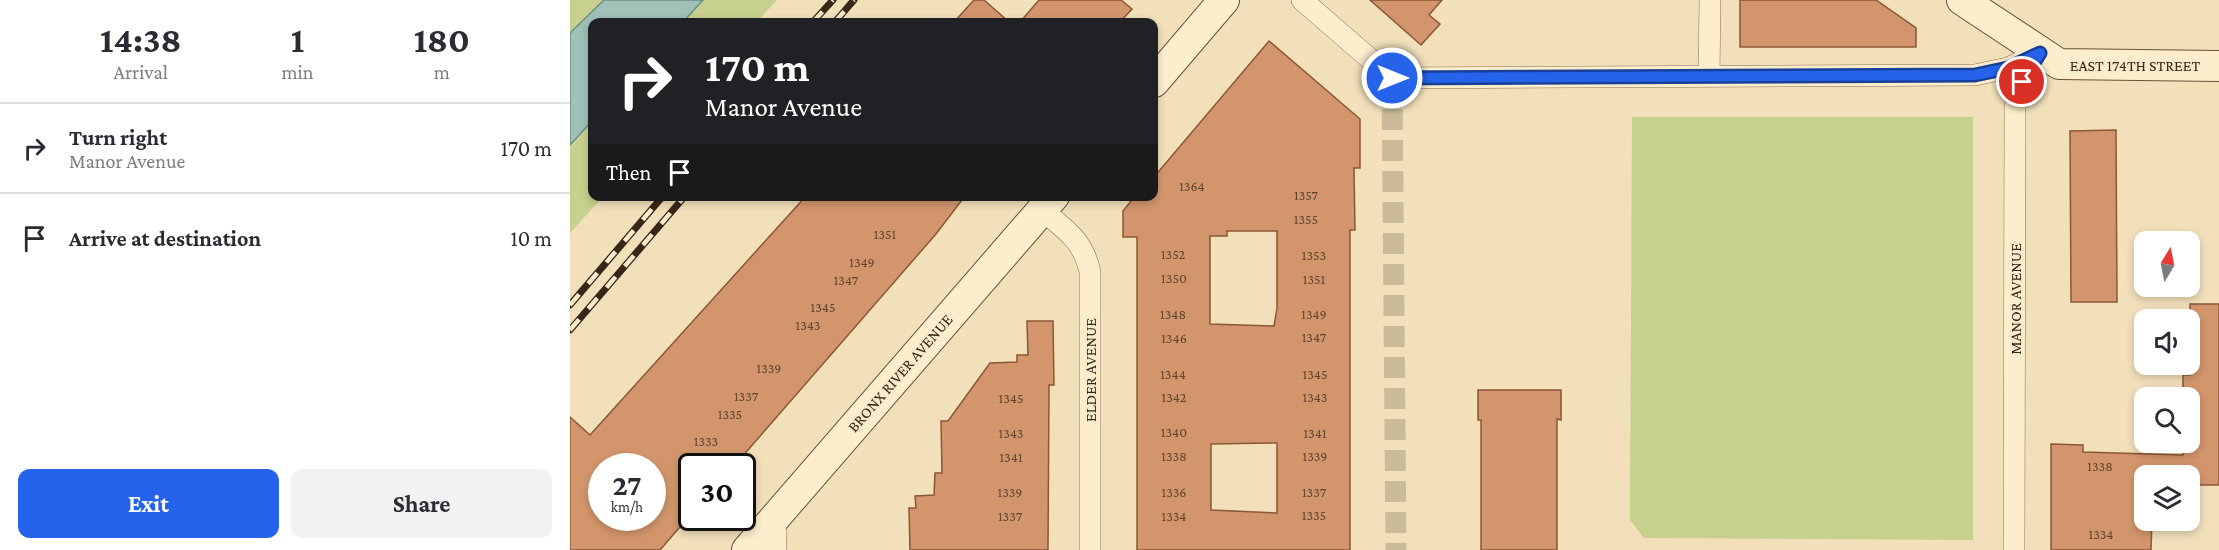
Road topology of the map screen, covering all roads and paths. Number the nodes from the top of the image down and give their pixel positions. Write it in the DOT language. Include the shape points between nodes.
graph roads {
  1 [pos="1224,0"];
  2 [pos="1302,0"];
  3 [pos="1710,0"];
  4 [pos="1962,0"];
  5 [pos="2040,53"];
  6 [pos="2219,66"];
  7 [pos="1709,76"];
  8 [pos="1158,77"];
  9 [pos="1048,203"];
  10 [pos="775,518"];
  11 [pos="747,550"];
  12 [pos="776,550"];
  13 [pos="1090,550"];
  14 [pos="2014,550"];
  1 -- 8 [label="main road"];
  2 -- 7 [label="street" via="1392,78"];
  3 -- 7 [label="street"];
  4 -- 5 [label="main road, EAST 174TH STREET"];
  5 -- 6 [label="main road, EAST 174TH STREET" via="2064,65"];
  5 -- 7 [label="street" via="2008,68 1975,75"];
  5 -- 14 [label="street, MANOR AVENUE" via="2022,82 2015,107"];
  9 -- 10 [label="main road, BRONX RIVER AVENUE"];
  9 -- 13 [label="street, ELDER AVENUE" via="1086,254 1090,272"];
  10 -- 11 [label="main road, BRONX RIVER AVENUE"];
  10 -- 12 [label="street"];
}
